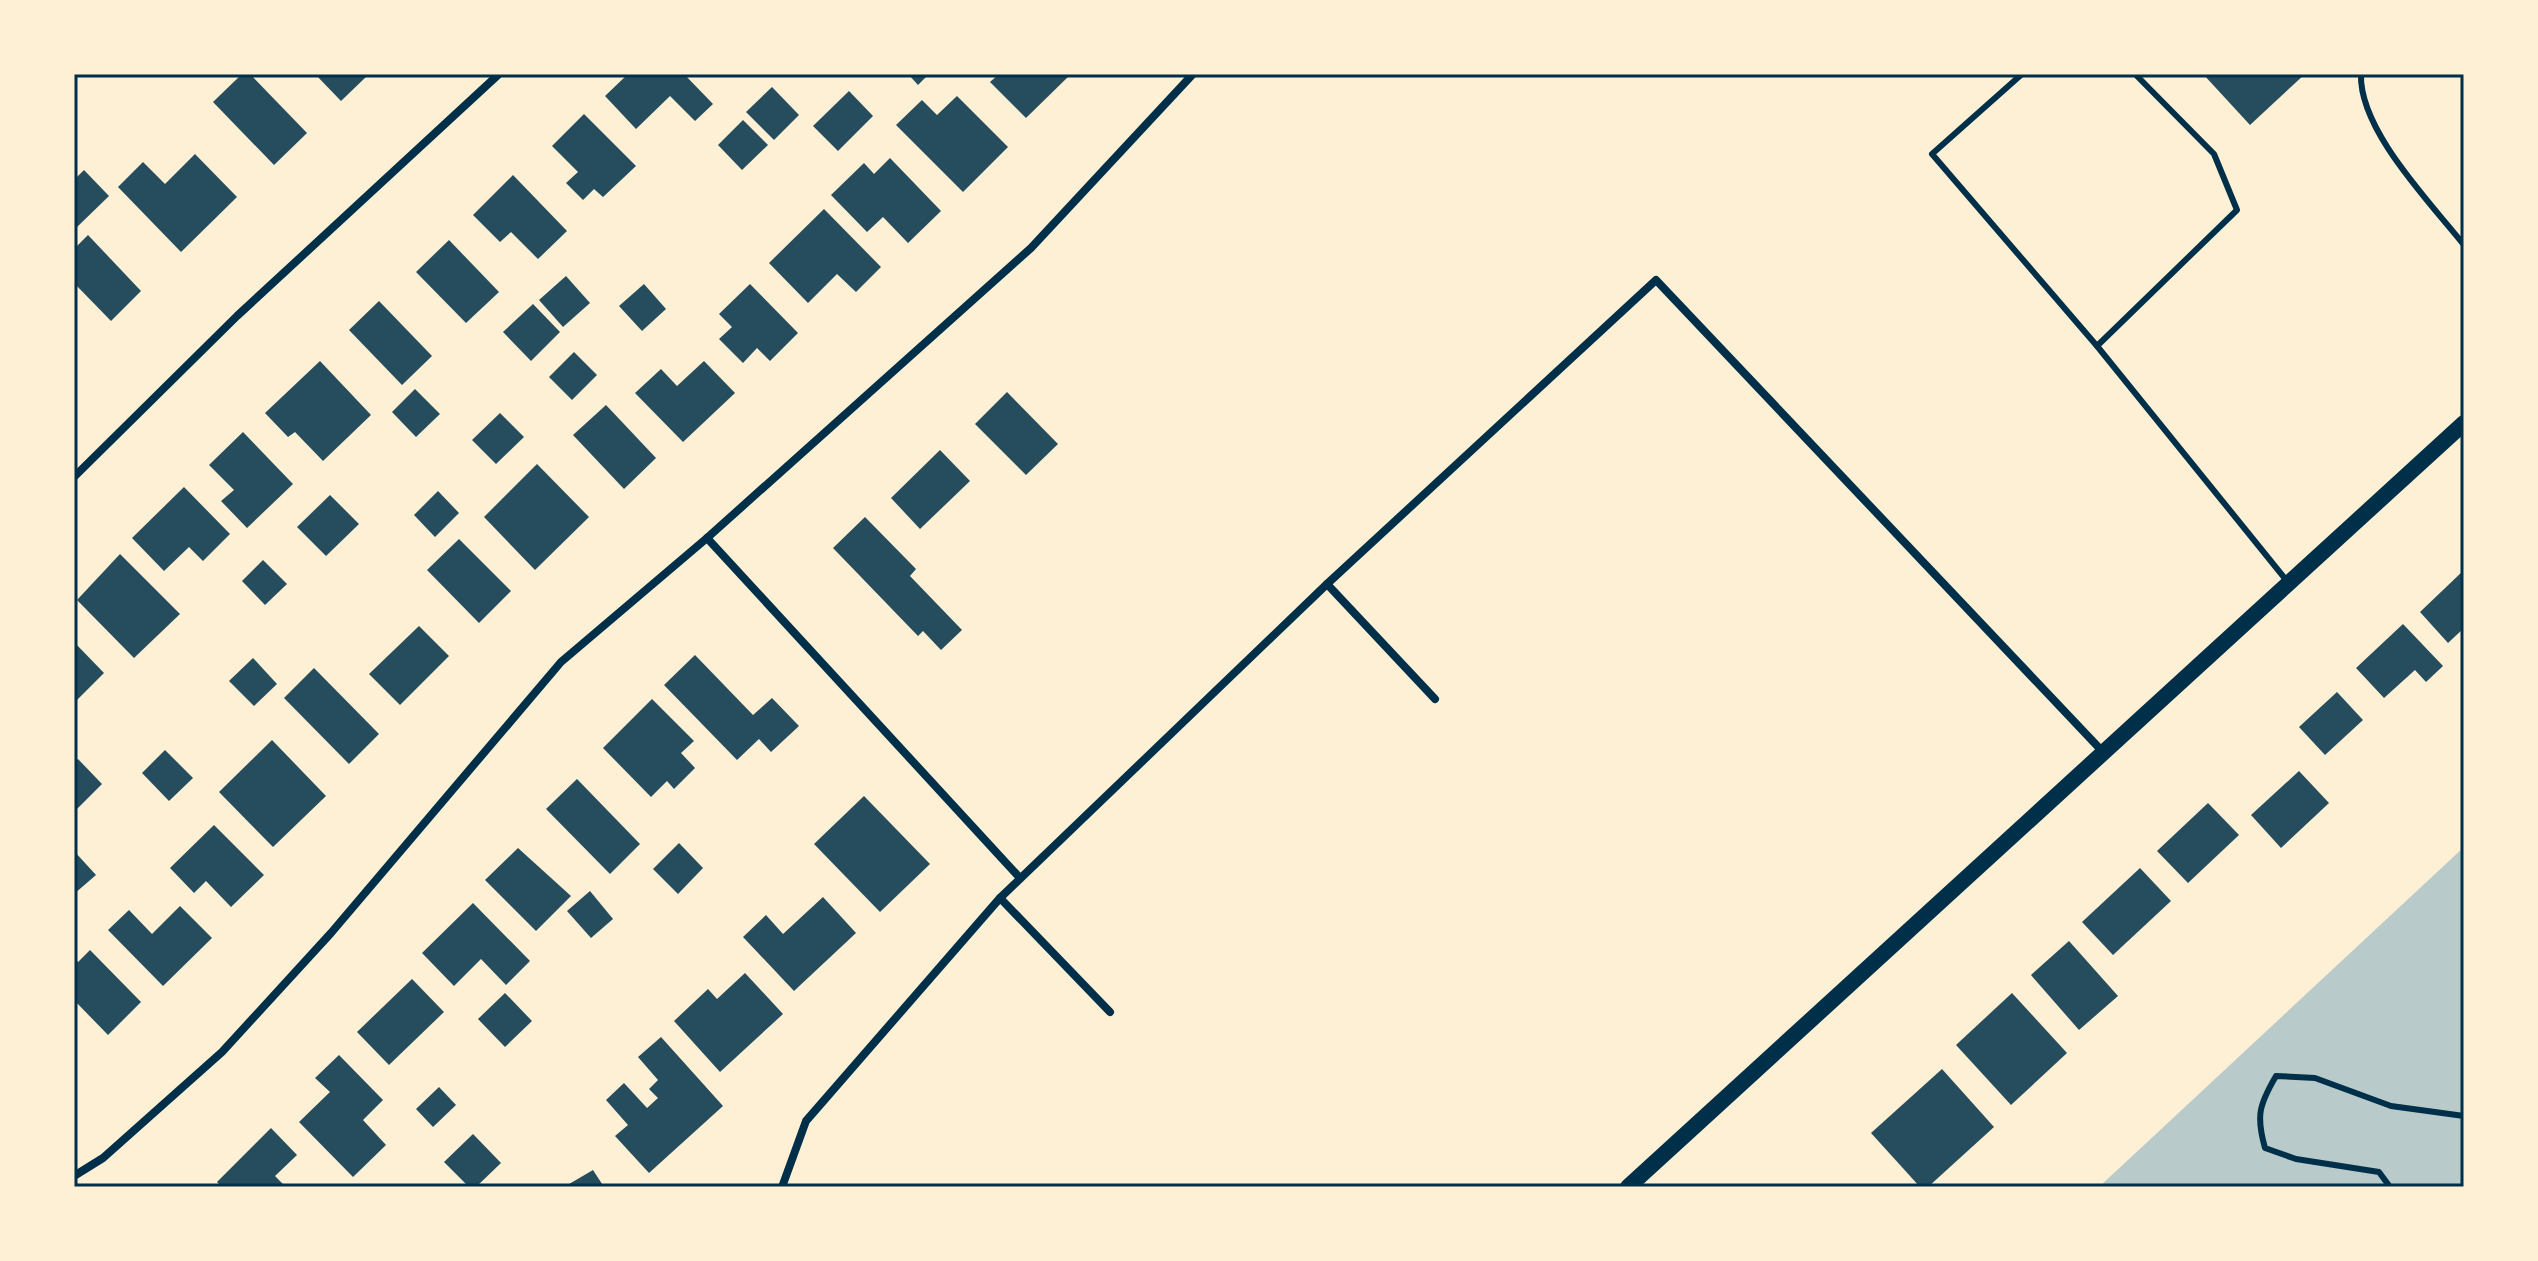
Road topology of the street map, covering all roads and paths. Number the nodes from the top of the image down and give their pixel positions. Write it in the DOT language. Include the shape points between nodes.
graph roads {
  1 [pos="499,74"];
  2 [pos="1193,74"];
  3 [pos="2022,74"];
  4 [pos="2135,74"];
  5 [pos="2361,74"];
  6 [pos="2464,245"];
  7 [pos="2097,346"];
  8 [pos="2464,423"];
  9 [pos="74,477"];
  10 [pos="707,538"];
  11 [pos="2289,583"];
  12 [pos="1327,584"];
  13 [pos="1435,699"];
  14 [pos="2104,752"];
  15 [pos="1020,878"];
  16 [pos="1000,898"];
  17 [pos="1110,1012"];
  18 [pos="2464,1116"];
  19 [pos="74,1176"];
  20 [pos="782,1187"];
  21 [pos="1628,1187"];
  22 [pos="2390,1187"];
  1 -- 9 [label="street" via="237,316"];
  2 -- 10 [label="street" via="1031,248"];
  3 -- 7 [label="lane" via="1932,154"];
  4 -- 7 [label="lane" via="2214,154 2237,210"];
  5 -- 6 [label="lane" via="2367,109 2381,139"];
  7 -- 11 [label="lane"];
  8 -- 11 [label="main road"];
  10 -- 15 [label="street"];
  10 -- 19 [label="street" via="561,662 331,933 222,1052 103,1158"];
  11 -- 14 [label="main road"];
  12 -- 13 [label="street"];
  12 -- 14 [label="street" via="1656,280"];
  12 -- 15 [label="street"];
  14 -- 21 [label="main road"];
  15 -- 16 [label="street"];
  16 -- 17 [label="street"];
  16 -- 20 [label="street" via="806,1121"];
  18 -- 22 [label="lane" via="2391,1106 2315,1078 2276,1076 2261,1102 2258,1125 2265,1148 2296,1159 2379,1172"];
}
